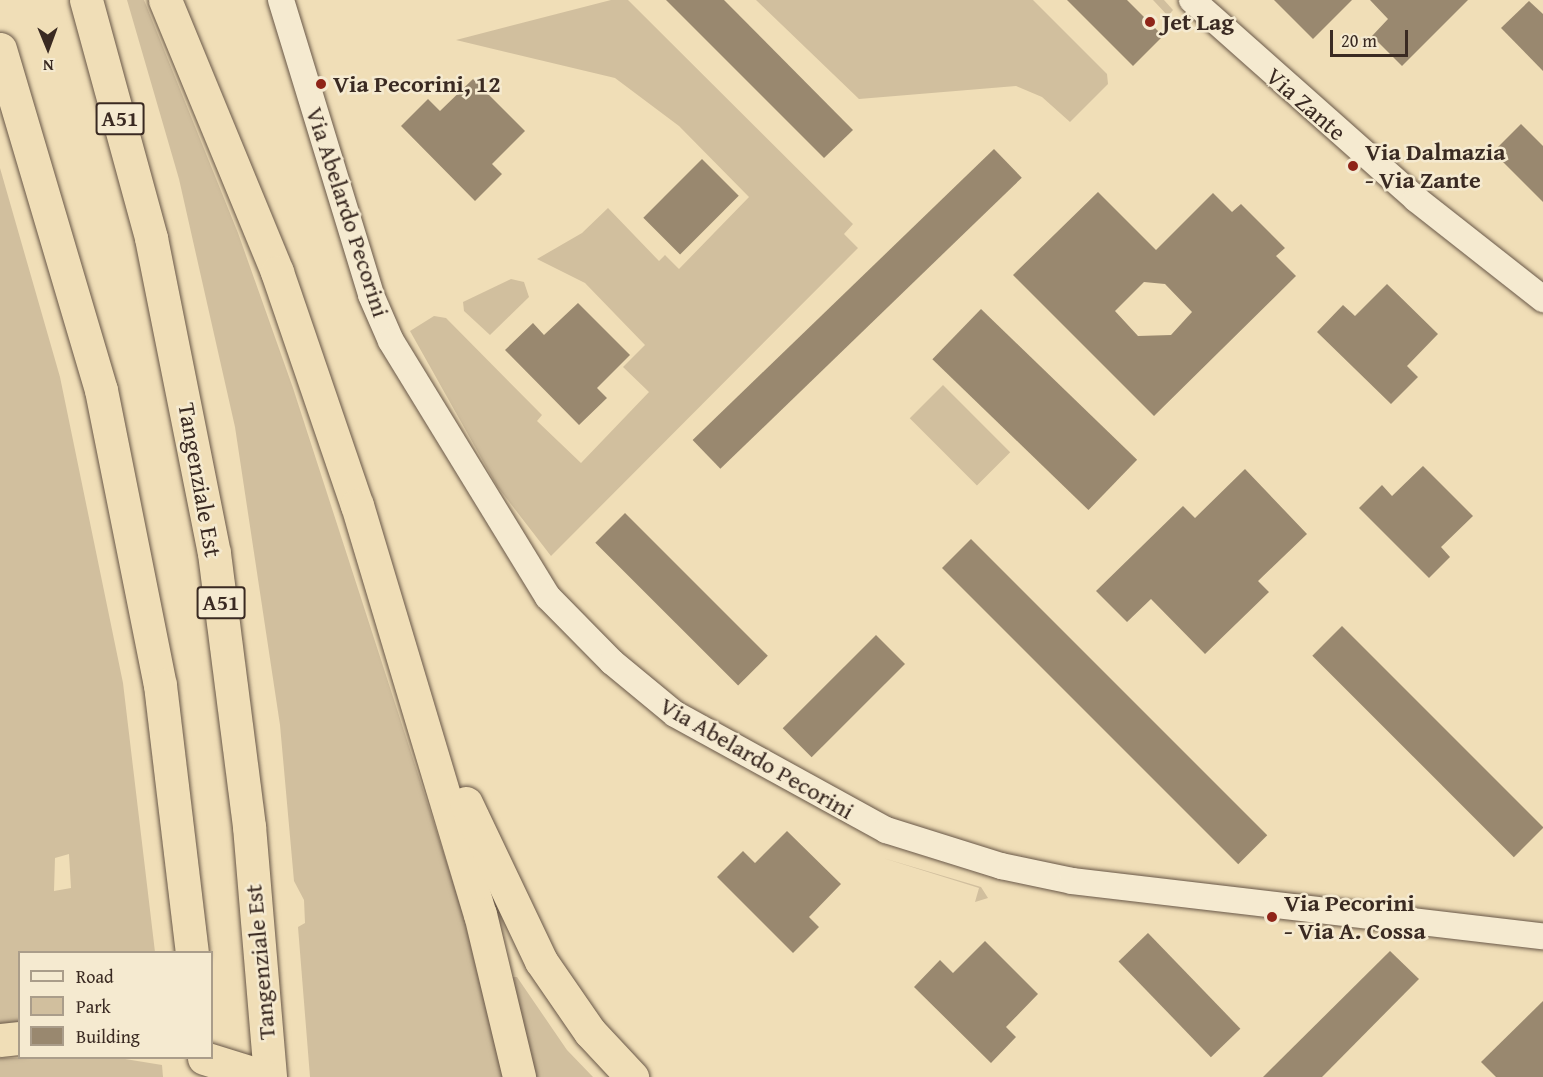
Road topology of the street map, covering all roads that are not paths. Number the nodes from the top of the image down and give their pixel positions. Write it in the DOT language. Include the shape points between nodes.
graph roads {
  1 [pos="86,0"];
  2 [pos="165,0"];
  3 [pos="281,0"];
  4 [pos="1192,0"];
  5 [pos="0,49"];
  6 [pos="1540,304"];
  7 [pos="409,666"];
  8 [pos="1543,936"];
  9 [pos="192,951"];
  10 [pos="18,1038"];
  11 [pos="0,1040"];
  12 [pos="199,1059"];
  13 [pos="207,1059"];
  14 [pos="201,1077"];
  15 [pos="265,1077"];
  16 [pos="270,1077"];
  17 [pos="519,1077"];
  18 [pos="632,1077"];
  1 -- 16 [label="highway, Tangenziale Est / A51" via="151,238 212,541 236,712"];
  2 -- 7 [label="highway" via="278,272"];
  3 -- 8 [label="street, Via Abelardo Pecorini" via="371,295 391,341 548,597 612,662 675,714 885,830 1001,866 1072,881"];
  4 -- 6 [label="street, Via Zante" via="1234,42"];
  5 -- 9 [label="highway" via="104,401 160,685"];
  7 -- 17 [label="highway" via="480,915"];
  7 -- 18 [label="highway" via="503,890 536,951 590,1032"];
  10 -- 11 [label="highway"];
  12 -- 14 [label="highway"];
  13 -- 15 [label="highway"];
}
